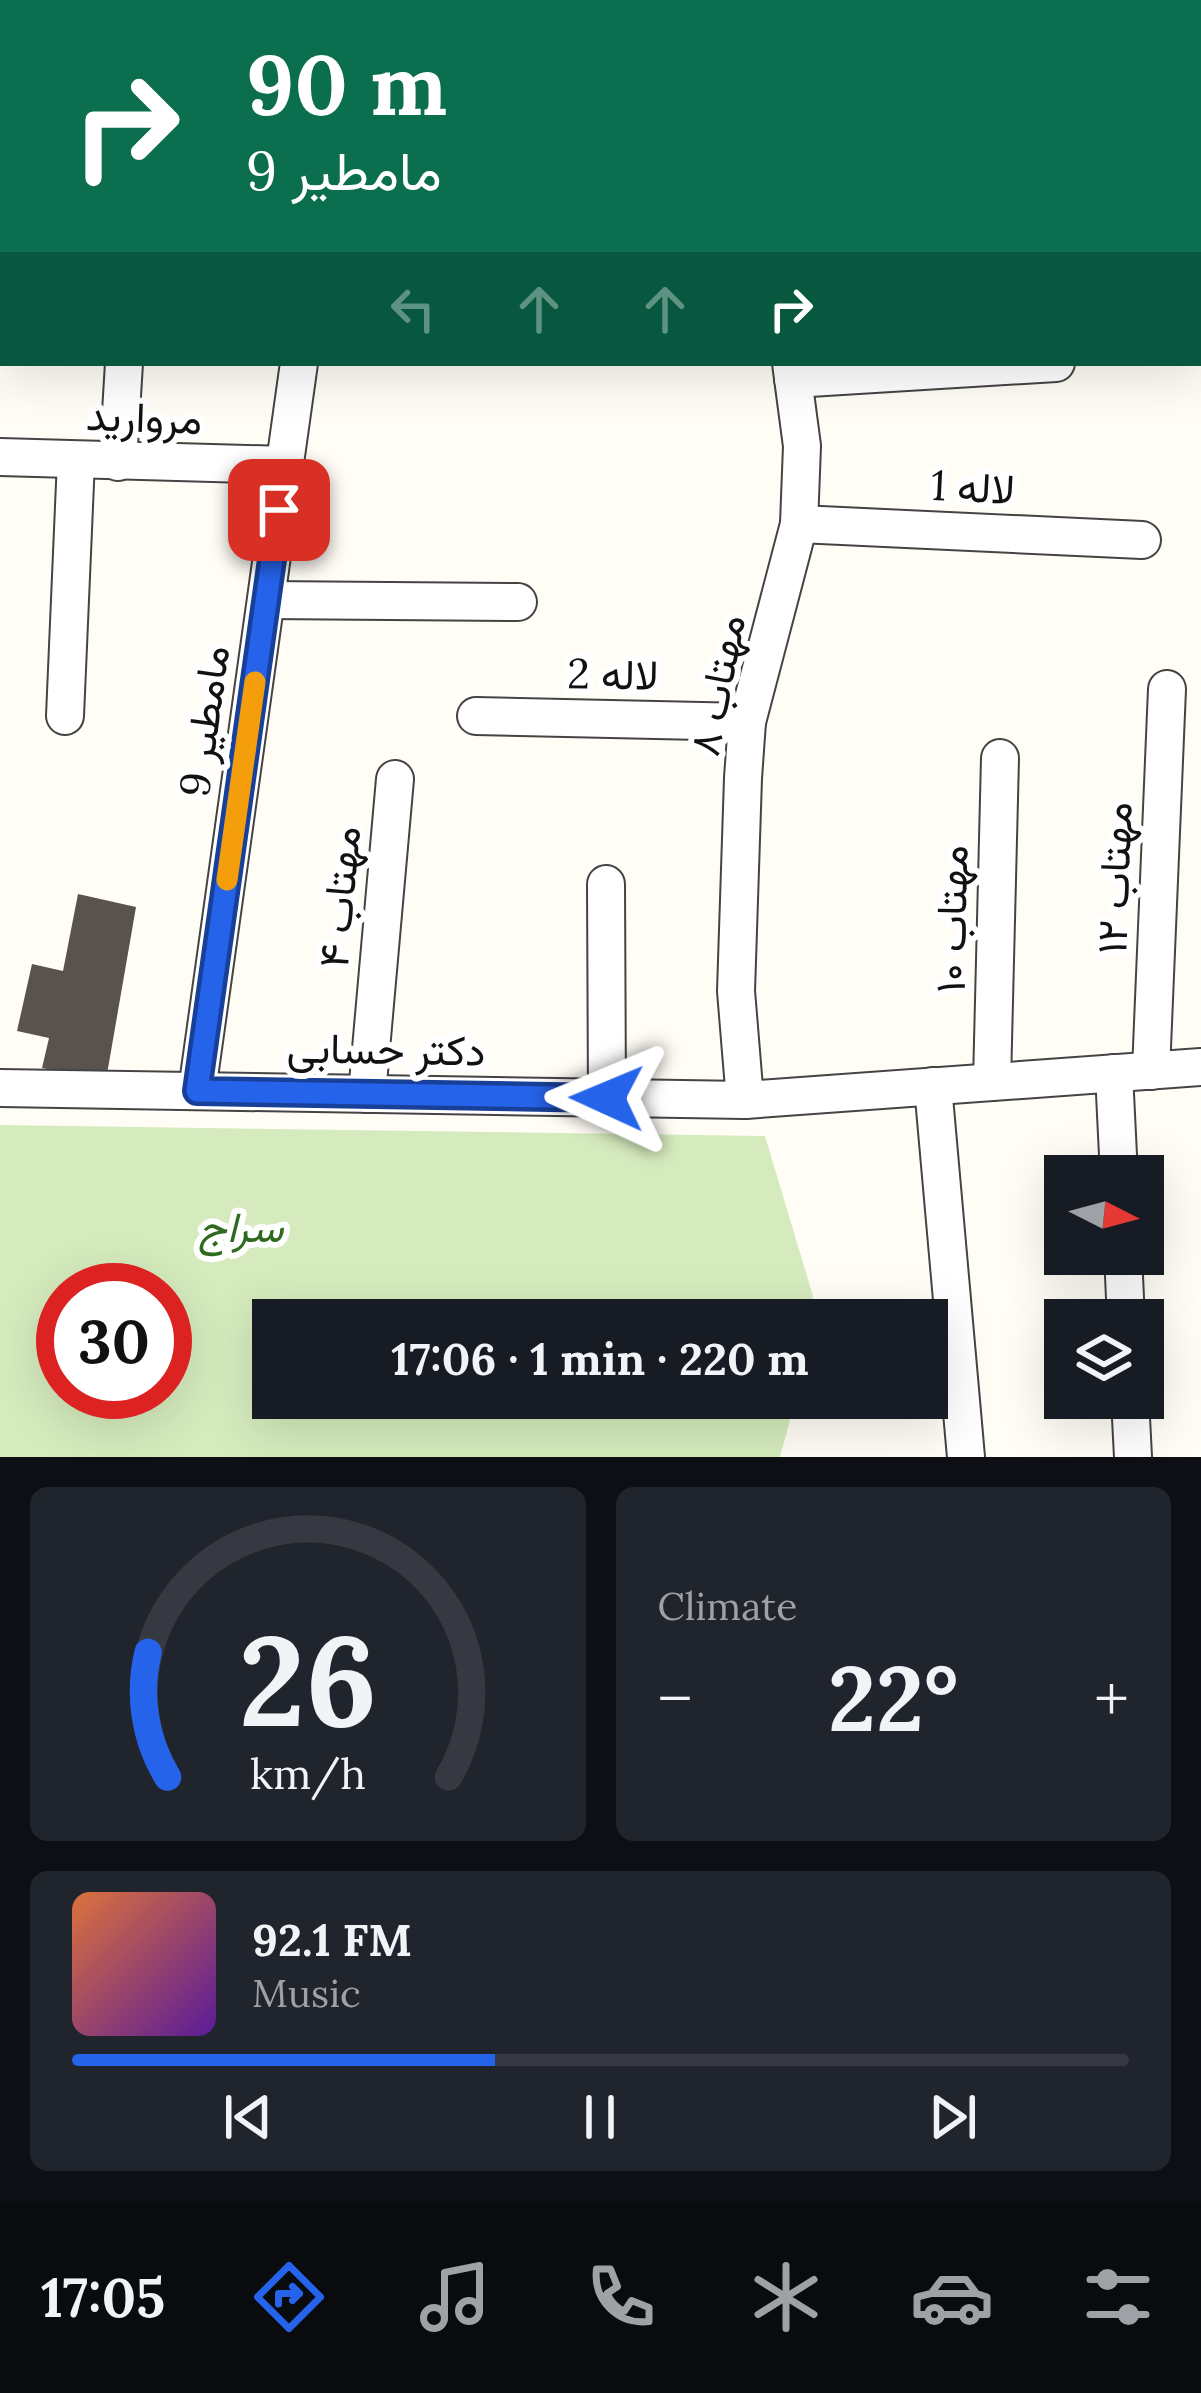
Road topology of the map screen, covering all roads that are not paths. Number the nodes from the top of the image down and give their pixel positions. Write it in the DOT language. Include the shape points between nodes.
graph roads {
  1 [pos="124,366"];
  2 [pos="299,366"];
  3 [pos="957,366"];
  4 [pos="792,371"];
  5 [pos="0,457"];
  6 [pos="76,460"];
  7 [pos="118,462"];
  8 [pos="285,465"];
  9 [pos="799,524"];
  10 [pos="1142,540"];
  11 [pos="267,600"];
  12 [pos="518,602"];
  13 [pos="1167,689"];
  14 [pos="65,716"];
  15 [pos="476,716"];
  16 [pos="747,722"];
  17 [pos="1000,758"];
  18 [pos="395,779"];
  19 [pos="605,884"];
  20 [pos="1201,1067"];
  21 [pos="1151,1071"];
  22 [pos="1114,1073"];
  23 [pos="992,1082"];
  24 [pos="933,1086"];
  25 [pos="0,1088"];
  26 [pos="197,1091"];
  27 [pos="367,1094"];
  28 [pos="607,1098"];
  29 [pos="745,1100"];
  30 [pos="1118,1155"];
  31 [pos="1131,1419"];
  32 [pos="966,1457"];
  33 [pos="1133,1457"];
  1 -- 7 [label="street"];
  2 -- 8 [label="street, مامطیر 9"];
  3 -- 4 [label="street"];
  4 -- 9 [label="street, مهتاب ۸" via="802,446"];
  5 -- 6 [label="street, مروارید"];
  6 -- 7 [label="street, مروارید"];
  6 -- 14 [label="street"];
  7 -- 8 [label="street, مروارید"];
  8 -- 11 [label="street, مامطیر 9"];
  9 -- 10 [label="street, لاله 1"];
  9 -- 16 [label="street, مهتاب ۸"];
  11 -- 12 [label="street"];
  11 -- 26 [label="street, مامطیر 9"];
  13 -- 21 [label="street, مهتاب ۱۲"];
  15 -- 16 [label="street, لاله 2"];
  16 -- 29 [label="street, مهتاب ۸" via="736,991"];
  17 -- 23 [label="street, مهتاب ۱۰"];
  18 -- 27 [label="street, مهتاب ۴"];
  19 -- 28 [label="street"];
  20 -- 21 [label="street, دکتر حسابی"];
  21 -- 22 [label="street, دکتر حسابی"];
  22 -- 23 [label="street, دکتر حسابی"];
  22 -- 30 [label="street"];
  23 -- 24 [label="street, دکتر حسابی"];
  24 -- 29 [label="street, دکتر حسابی"];
  24 -- 32 [label="street"];
  25 -- 26 [label="street, دکتر حسابی"];
  26 -- 27 [label="street, دکتر حسابی"];
  27 -- 28 [label="street, دکتر حسابی"];
  28 -- 29 [label="street, دکتر حسابی"];
  31 -- 33 [label="street"];
}
